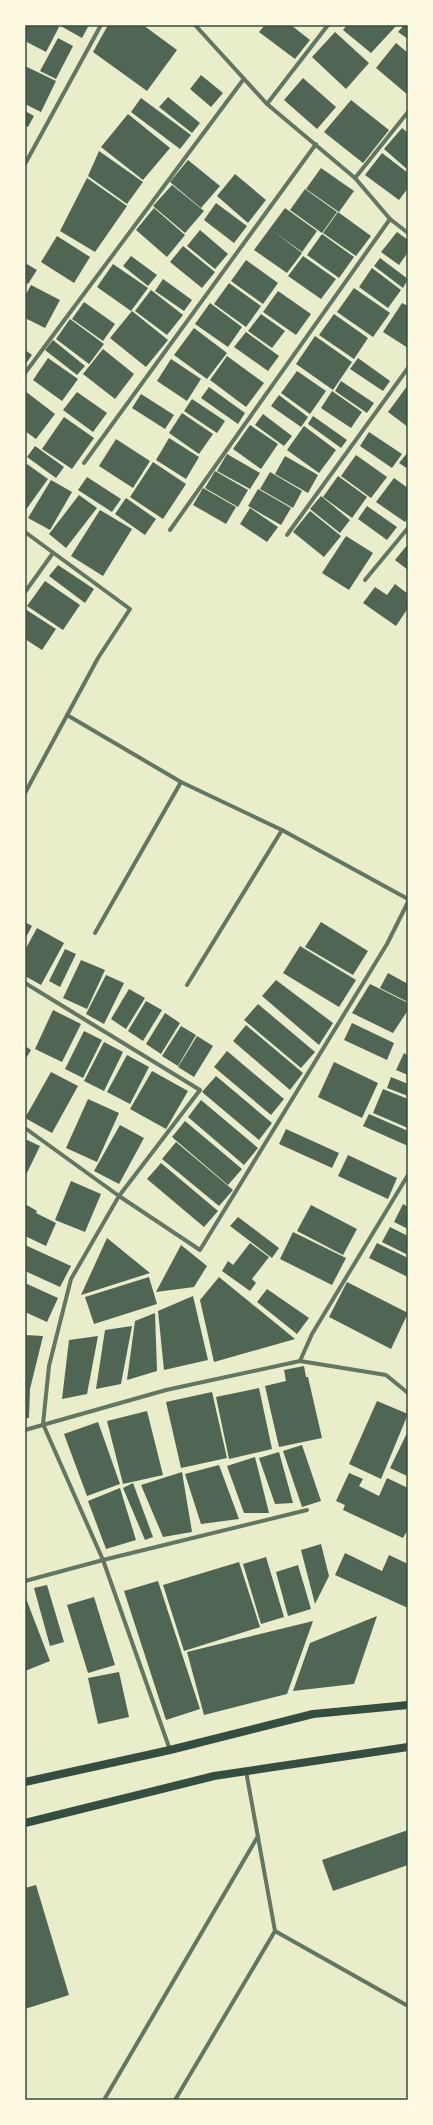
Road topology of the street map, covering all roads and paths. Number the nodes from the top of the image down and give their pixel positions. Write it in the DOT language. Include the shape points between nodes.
graph roads {
  1 [pos="102,25"];
  2 [pos="195,25"];
  3 [pos="328,25"];
  4 [pos="243,80"];
  5 [pos="267,104"];
  6 [pos="408,112"];
  7 [pos="316,144"];
  8 [pos="25,164"];
  9 [pos="355,178"];
  10 [pos="390,219"];
  11 [pos="408,233"];
  12 [pos="408,368"];
  13 [pos="25,373"];
  14 [pos="84,463"];
  15 [pos="408,528"];
  16 [pos="170,530"];
  17 [pos="25,532"];
  18 [pos="287,535"];
  19 [pos="53,553"];
  20 [pos="365,580"];
  21 [pos="25,592"];
  22 [pos="67,716"];
  23 [pos="181,782"];
  24 [pos="25,793"];
  25 [pos="282,830"];
  26 [pos="408,900"];
  27 [pos="95,933"];
  28 [pos="25,983"];
  29 [pos="187,985"];
  30 [pos="25,1128"];
  31 [pos="408,1175"];
  32 [pos="120,1196"];
  33 [pos="300,1361"];
  34 [pos="408,1393"];
  35 [pos="43,1424"];
  36 [pos="25,1430"];
  37 [pos="307,1510"];
  38 [pos="103,1560"];
  39 [pos="25,1581"];
  40 [pos="408,1706"];
  41 [pos="408,1747"];
  42 [pos="170,1750"];
  43 [pos="246,1771"];
  44 [pos="25,1782"];
  45 [pos="25,1823"];
  46 [pos="258,1836"];
  47 [pos="275,1931"];
  48 [pos="408,2006"];
  49 [pos="104,2100"];
  50 [pos="175,2100"];
  1 -- 8 [label="street"];
  2 -- 4 [label="street"];
  3 -- 5 [label="street"];
  4 -- 5 [label="street"];
  4 -- 13 [label="street"];
  5 -- 7 [label="street"];
  6 -- 9 [label="street"];
  7 -- 9 [label="street"];
  7 -- 14 [label="street"];
  9 -- 10 [label="street"];
  10 -- 11 [label="street"];
  10 -- 16 [label="street"];
  12 -- 18 [label="street"];
  15 -- 20 [label="street"];
  17 -- 19 [label="street"];
  19 -- 21 [label="street"];
  19 -- 22 [label="street" via="130,609 98,658"];
  22 -- 23 [label="street"];
  22 -- 24 [label="street"];
  23 -- 25 [label="street"];
  23 -- 27 [label="street"];
  25 -- 26 [label="street"];
  25 -- 29 [label="street"];
  26 -- 32 [label="street" via="387,944 200,1250"];
  28 -- 32 [label="street" via="200,1090"];
  30 -- 32 [label="street"];
  31 -- 33 [label="street" via="312,1334"];
  32 -- 35 [label="street" via="71,1279 49,1366"];
  33 -- 34 [label="street" via="386,1375"];
  33 -- 35 [label="street" via="166,1390"];
  35 -- 36 [label="street"];
  35 -- 38 [label="street"];
  37 -- 38 [label="street"];
  38 -- 39 [label="street"];
  38 -- 42 [label="street"];
  40 -- 42 [label="main road" via="313,1714"];
  41 -- 43 [label="main road"];
  42 -- 44 [label="main road"];
  43 -- 45 [label="main road" via="214,1776"];
  43 -- 46 [label="street"];
  46 -- 47 [label="street"];
  46 -- 49 [label="street"];
  47 -- 48 [label="street"];
  47 -- 50 [label="street"];
}
